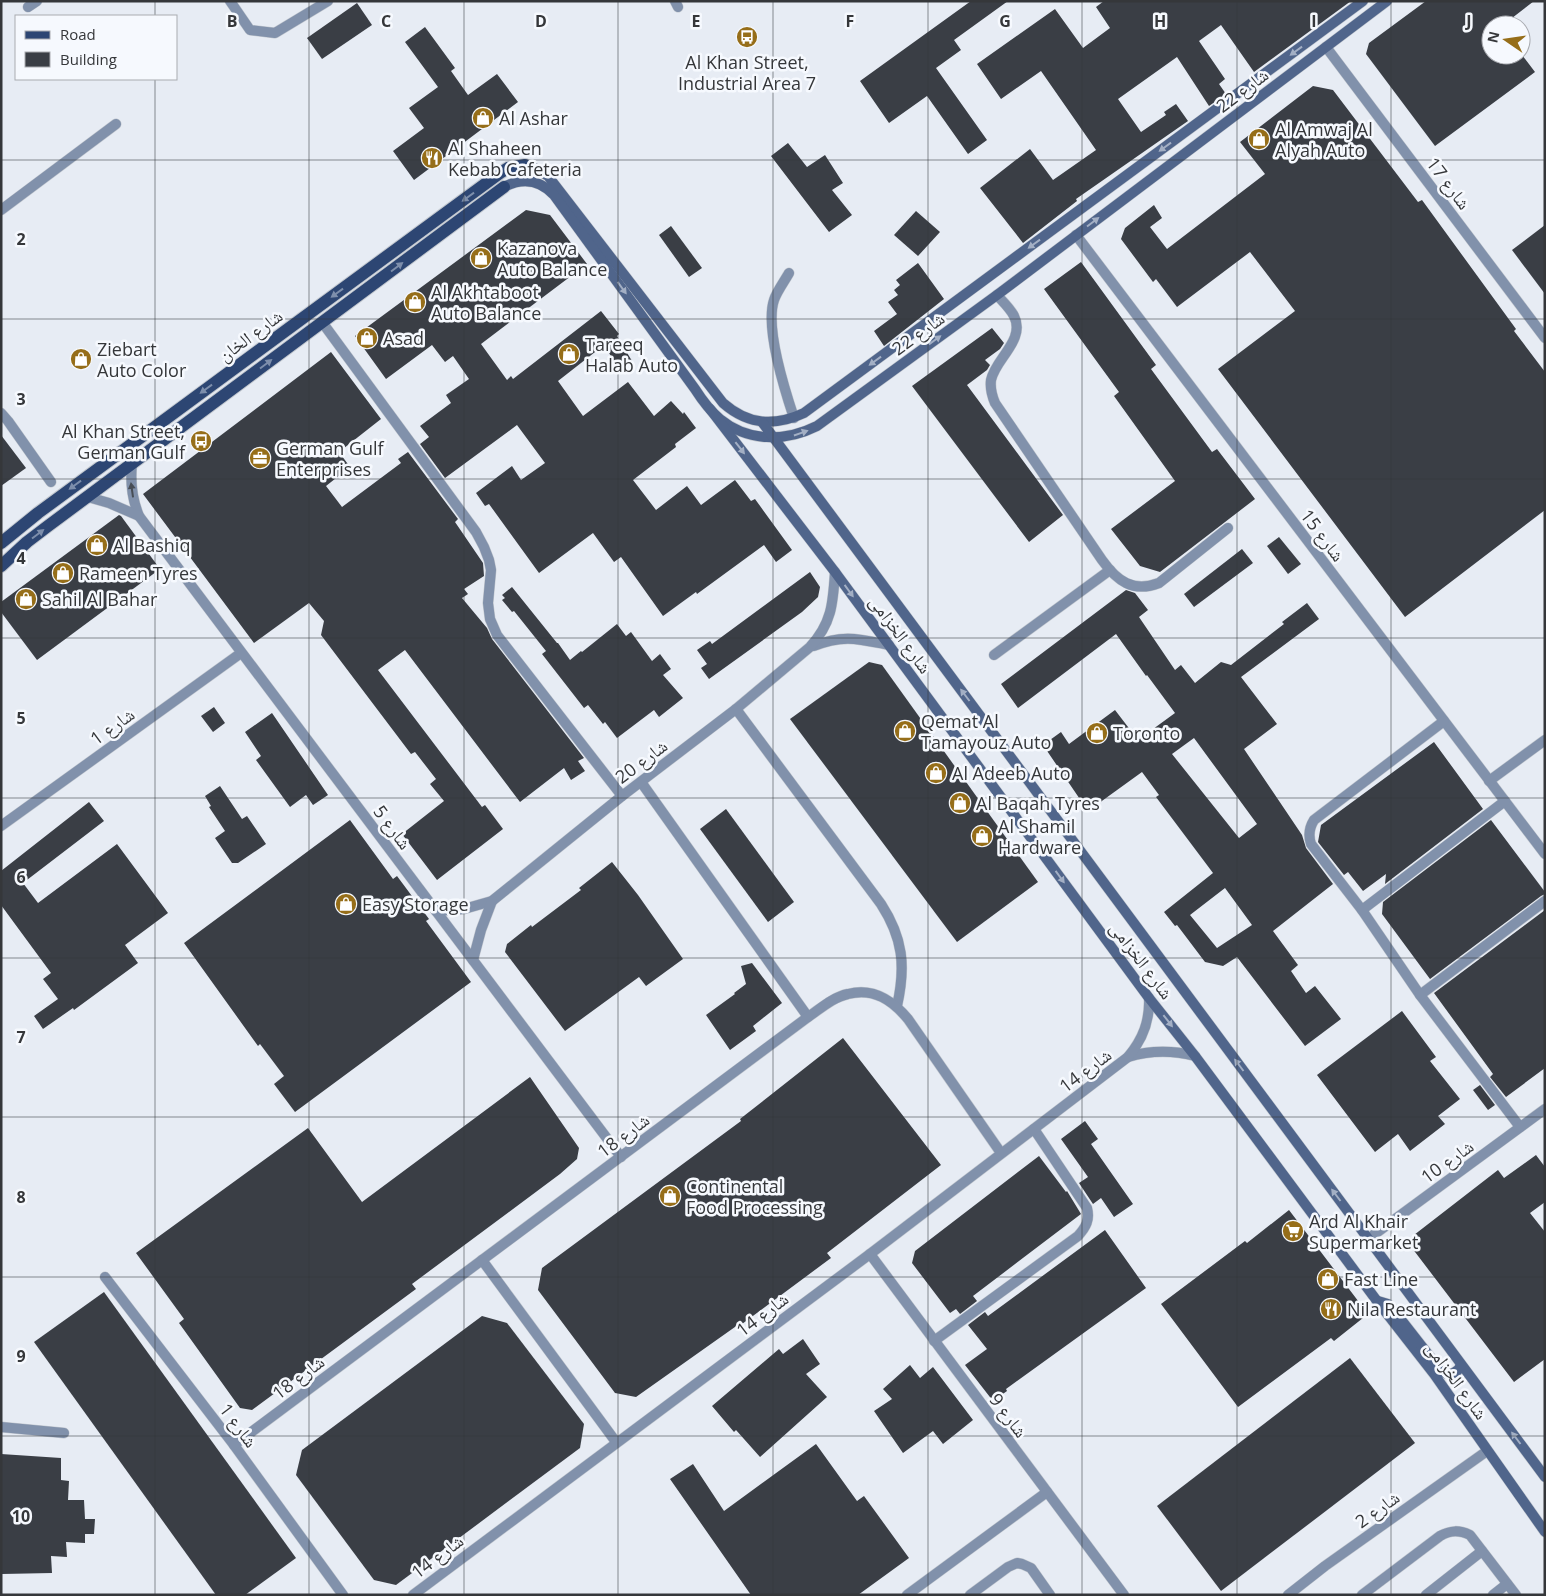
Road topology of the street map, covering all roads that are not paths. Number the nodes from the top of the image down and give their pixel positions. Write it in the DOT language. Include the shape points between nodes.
graph roads {
  1 [pos="230,1"];
  2 [pos="328,1"];
  3 [pos="1363,1"];
  4 [pos="1387,1"];
  5 [pos="1326,47"];
  6 [pos="116,124"];
  7 [pos="525,165"];
  8 [pos="504,187"];
  9 [pos="1,210"];
  10 [pos="1076,235"];
  11 [pos="789,273"];
  12 [pos="997,295"];
  13 [pos="322,322"];
  14 [pos="1545,338"];
  15 [pos="710,410"];
  16 [pos="1,414"];
  17 [pos="794,418"];
  18 [pos="762,422"];
  19 [pos="774,438"];
  20 [pos="132,464"];
  21 [pos="51,482"];
  22 [pos="88,497"];
  23 [pos="139,516"];
  24 [pos="1228,528"];
  25 [pos="1,543"];
  26 [pos="1,566"];
  27 [pos="1110,570"];
  28 [pos="835,572"];
  29 [pos="889,645"];
  30 [pos="810,648"];
  31 [pos="241,653"];
  32 [pos="994,656"];
  33 [pos="736,709"];
  34 [pos="1444,721"];
  35 [pos="1545,740"];
  36 [pos="1489,781"];
  37 [pos="641,782"];
  38 [pos="622,796"];
  39 [pos="1504,801"];
  40 [pos="1,826"];
  41 [pos="1545,854"];
  42 [pos="492,901"];
  43 [pos="1545,901"];
  44 [pos="1362,910"];
  45 [pos="436,911"];
  46 [pos="473,960"];
  47 [pos="1420,994"];
  48 [pos="1149,998"];
  49 [pos="897,1006"];
  50 [pos="808,1017"];
  51 [pos="1195,1056"];
  52 [pos="1128,1057"];
  53 [pos="1545,1109"];
  54 [pos="1520,1127"];
  55 [pos="1034,1129"];
  56 [pos="1001,1153"];
  57 [pos="622,1157"];
  58 [pos="1368,1239"];
  59 [pos="870,1254"];
  60 [pos="482,1260"];
  61 [pos="106,1277"];
  62 [pos="1377,1301"];
  63 [pos="934,1341"];
  64 [pos="1461,1365"];
  65 [pos="1,1427"];
  66 [pos="64,1433"];
  67 [pos="616,1442"];
  68 [pos="234,1445"];
  69 [pos="1487,1451"];
  70 [pos="1545,1477"];
  71 [pos="1047,1492"];
  72 [pos="1545,1532"];
  73 [pos="1482,1551"];
  74 [pos="1507,1584"];
  75 [pos="1048,1594"];
  76 [pos="343,1595"];
  77 [pos="413,1595"];
  78 [pos="907,1595"];
  79 [pos="970,1595"];
  80 [pos="1124,1595"];
  81 [pos="1288,1595"];
  82 [pos="1362,1595"];
  83 [pos="1426,1595"];
  84 [pos="1493,1595"];
  85 [pos="1516,1595"];
  1 -- 2 [label="street" via="250,30 275,33"];
  3 -- 17 [label="street, شارع 22, one-way"];
  4 -- 5 [label="street, شارع 22"];
  10 -- 5 [label="street, شارع 22, one-way"];
  5 -- 14 [label="street, شارع 17"];
  6 -- 9 [label="street"];
  7 -- 18 [label="street, شارع 22" via="548,176 723,403 740,416"];
  7 -- 25 [label="main road, شارع الخان, one-way" via="500,173"];
  13 -- 8 [label="main road, شارع الخان, one-way"];
  8 -- 15 [label="street, شارع 22, one-way" via="519,181 534,182 542,184 554,195"];
  10 -- 12 [label="street, شارع 22"];
  10 -- 34 [label="street, شارع 15"];
  11 -- 17 [label="street" via="774,301 772,316 779,367"];
  19 -- 12 [label="street, شارع 22, one-way" via="796,435 817,426"];
  12 -- 27 [label="street" via="1014,315 1017,329 994,371 992,396"];
  20 -- 13 [label="main road, شارع الخان, one-way"];
  13 -- 38 [label="street" via="484,547 490,565 490,619 497,634"];
  15 -- 19 [label="street, شارع 22" via="740,431"];
  15 -- 28 [label="street, شارع الخزامى, one-way"];
  16 -- 21 [label="street"];
  17 -- 18 [label="street, شارع 22"];
  18 -- 19 [label="street, شارع الخزامى"];
  58 -- 19 [label="street, شارع الخزامى, one-way"];
  20 -- 22 [label="main road, شارع الخان"];
  23 -- 20 [label="street, شارع 5, one-way" via="131,485"];
  22 -- 23 [label="street, شارع 5"];
  26 -- 22 [label="main road, شارع الخان, one-way" via="27,542"];
  23 -- 31 [label="street, شارع 5"];
  24 -- 27 [label="street" via="1159,583 1149,587 1124,583"];
  27 -- 32 [label="street"];
  28 -- 29 [label="street, شارع الخزامى, one-way"];
  28 -- 30 [label="street, شارع 20" via="831,614"];
  29 -- 30 [label="street, شارع 20" via="846,638"];
  29 -- 48 [label="street, شارع الخزامى, one-way"];
  30 -- 33 [label="street, شارع 20"];
  31 -- 40 [label="street, شارع 1"];
  31 -- 45 [label="street, شارع 5"];
  33 -- 37 [label="street, شارع 20"];
  33 -- 49 [label="street" via="892,921 901,954 901,989"];
  34 -- 36 [label="street, شارع 15"];
  34 -- 44 [label="street" via="1311,824 1311,844"];
  35 -- 36 [label="street"];
  36 -- 39 [label="street, شارع 15"];
  37 -- 38 [label="street, شارع 20"];
  37 -- 50 [label="street"];
  38 -- 42 [label="street, شارع 20"];
  39 -- 41 [label="street, شارع 15"];
  39 -- 44 [label="street"];
  42 -- 45 [label="street, شارع 20" via="464,909"];
  42 -- 46 [label="street"];
  43 -- 47 [label="street"];
  44 -- 47 [label="street"];
  45 -- 46 [label="street, شارع 5"];
  46 -- 57 [label="street, شارع 5"];
  47 -- 54 [label="street"];
  48 -- 51 [label="street, شارع الخزامى, one-way"];
  48 -- 52 [label="street, شارع 14" via="1150,1011 1145,1030"];
  49 -- 50 [label="street, شارع 18" via="882,996 866,992 848,994 832,1000"];
  49 -- 56 [label="street, شارع 18"];
  50 -- 57 [label="street, شارع 18"];
  51 -- 52 [label="street, شارع 14" via="1162,1051"];
  51 -- 62 [label="street, شارع الخزامى"];
  52 -- 55 [label="street, شارع 14"];
  53 -- 54 [label="street, شارع 10"];
  54 -- 58 [label="street, شارع 10"];
  55 -- 56 [label="street, شارع 14"];
  55 -- 63 [label="street" via="1087,1208 1086,1226 1078,1236"];
  56 -- 59 [label="street, شارع 14"];
  57 -- 60 [label="street, شارع 18"];
  58 -- 64 [label="street, شارع الخزامى"];
  59 -- 63 [label="street, شارع 9"];
  59 -- 67 [label="street, شارع 14"];
  60 -- 67 [label="street"];
  60 -- 68 [label="street, شارع 18"];
  61 -- 68 [label="street, شارع 1"];
  62 -- 64 [label="street" via="1392,1308 1442,1372 1454,1373"];
  62 -- 69 [label="street, شارع الخزامى" via="1434,1374"];
  63 -- 71 [label="street, شارع 9"];
  70 -- 64 [label="street, شارع الخزامى, one-way"];
  65 -- 66 [label="street"];
  67 -- 77 [label="street, شارع 14"];
  68 -- 76 [label="street, شارع 1"];
  69 -- 72 [label="street, شارع الخزامى"];
  69 -- 81 [label="street, شارع 2"];
  71 -- 78 [label="street"];
  71 -- 80 [label="street, شارع 9"];
  73 -- 74 [label="street"];
  73 -- 82 [label="street" via="1470,1535 1454,1530 1447,1532"];
  73 -- 83 [label="street"];
  74 -- 84 [label="street"];
  74 -- 85 [label="street"];
  75 -- 79 [label="street" via="1031,1568 1017,1563"];
}
